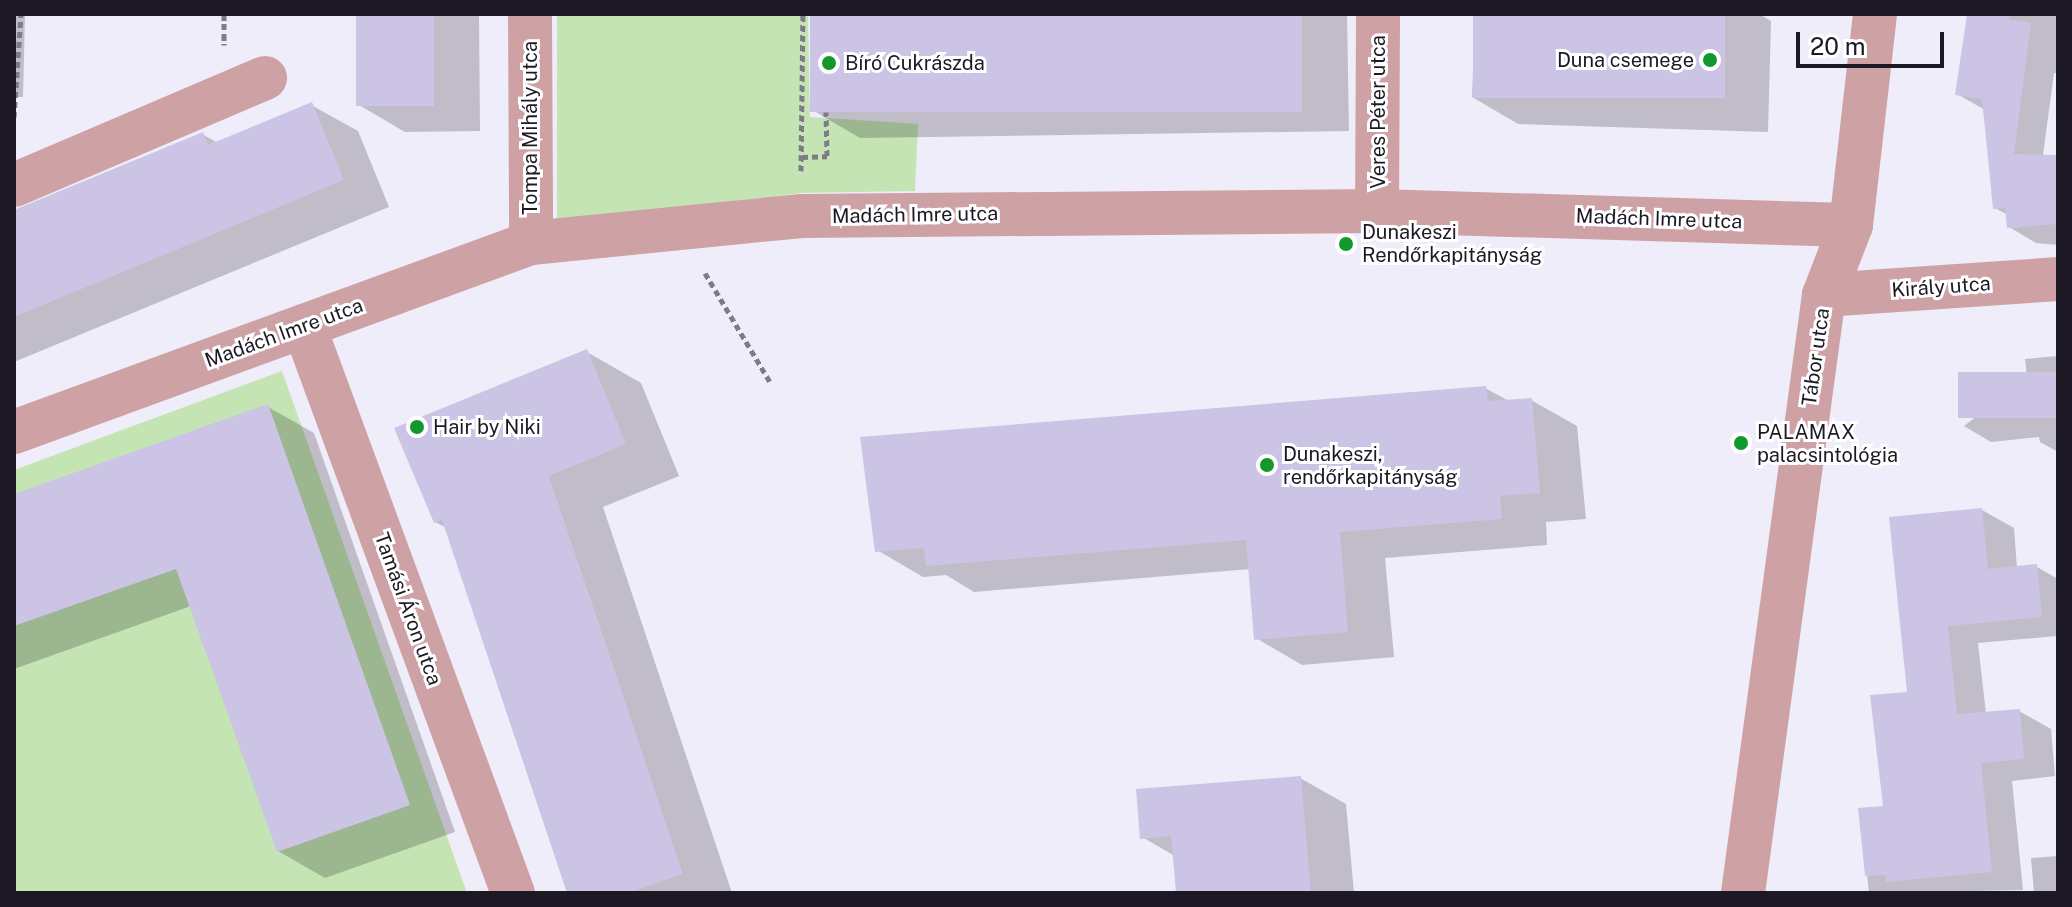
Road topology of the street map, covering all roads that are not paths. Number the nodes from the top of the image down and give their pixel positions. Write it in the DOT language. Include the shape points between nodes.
graph roads {
  1 [pos="530,14"];
  2 [pos="1378,14"];
  3 [pos="1875,14"];
  4 [pos="265,78"];
  5 [pos="14,185"];
  6 [pos="1377,211"];
  7 [pos="1851,225"];
  8 [pos="531,243"];
  9 [pos="2058,279"];
  10 [pos="1824,295"];
  11 [pos="304,326"];
  12 [pos="14,432"];
  13 [pos="513,893"];
  14 [pos="1743,893"];
  1 -- 8 [label="street, Tompa Mihály utca"];
  2 -- 6 [label="street, Veres Péter utca"];
  3 -- 7 [label="street, Tábor utca"];
  4 -- 5 [label="street"];
  6 -- 7 [label="street, Madách Imre utca"];
  6 -- 8 [label="street, Madách Imre utca" via="802,216"];
  7 -- 10 [label="street, Tábor utca"];
  8 -- 11 [label="street, Madách Imre utca"];
  9 -- 10 [label="street, Király utca"];
  10 -- 14 [label="street, Tábor utca"];
  11 -- 12 [label="street, Madách Imre utca"];
  11 -- 13 [label="street, Tamási Áron utca"];
}
